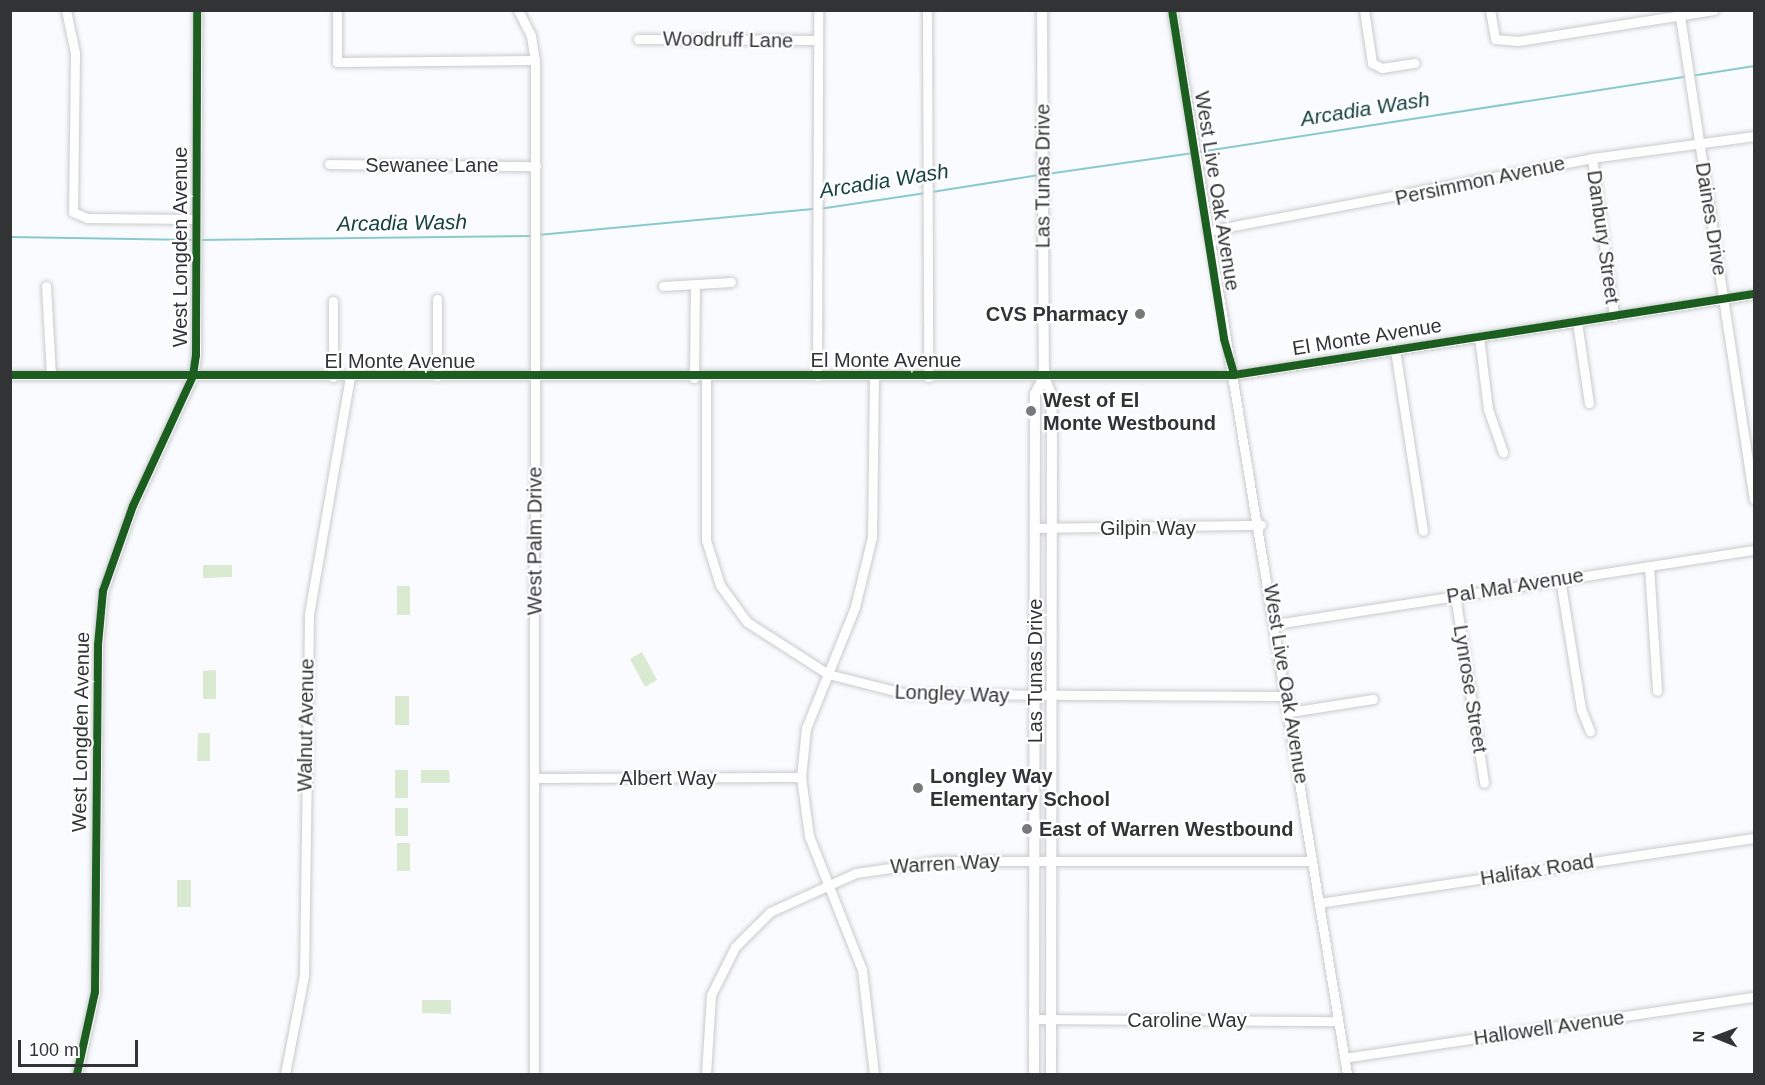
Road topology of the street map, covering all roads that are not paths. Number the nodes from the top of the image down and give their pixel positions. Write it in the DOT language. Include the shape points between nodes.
graph roads {
  1 [pos="66,10"];
  2 [pos="197,10"];
  3 [pos="337,10"];
  4 [pos="518,10"];
  5 [pos="818,10"];
  6 [pos="927,10"];
  7 [pos="1042,10"];
  8 [pos="1172,10"];
  9 [pos="1364,10"];
  10 [pos="1490,10"];
  11 [pos="1714,10"];
  12 [pos="1679,13"];
  13 [pos="638,39"];
  14 [pos="818,40"];
  15 [pos="535,60"];
  16 [pos="1414,63"];
  17 [pos="1755,136"];
  18 [pos="1699,144"];
  19 [pos="1592,158"];
  20 [pos="329,165"];
  21 [pos="536,166"];
  22 [pos="196,219"];
  23 [pos="1207,231"];
  24 [pos="731,282"];
  25 [pos="46,286"];
  26 [pos="663,286"];
  27 [pos="695,286"];
  28 [pos="1755,294"];
  29 [pos="436,299"];
  30 [pos="1723,299"];
  31 [pos="333,301"];
  32 [pos="1614,316"];
  33 [pos="1577,322"];
  34 [pos="1479,337"];
  35 [pos="1395,350"];
  36 [pos="10,375"];
  37 [pos="51,375"];
  38 [pos="1234,375"];
  39 [pos="193,376"];
  40 [pos="437,376"];
  41 [pos="817,376"];
  42 [pos="874,376"];
  43 [pos="928,376"];
  44 [pos="333,377"];
  45 [pos="350,377"];
  46 [pos="535,377"];
  47 [pos="694,378"];
  48 [pos="706,378"];
  49 [pos="1044,378"];
  50 [pos="1589,404"];
  51 [pos="1503,452"];
  52 [pos="1755,499"];
  53 [pos="1261,525"];
  54 [pos="1035,528"];
  55 [pos="1053,528"];
  56 [pos="1423,531"];
  57 [pos="1755,550"];
  58 [pos="1649,566"];
  59 [pos="1560,579"];
  60 [pos="1455,595"];
  61 [pos="1275,624"];
  62 [pos="828,674"];
  63 [pos="1657,691"];
  64 [pos="1287,696"];
  65 [pos="1036,697"];
  66 [pos="1051,697"];
  67 [pos="1373,699"];
  68 [pos="1290,712"];
  69 [pos="1590,731"];
  70 [pos="801,777"];
  71 [pos="534,778"];
  72 [pos="1484,783"];
  73 [pos="1755,838"];
  74 [pos="1036,860"];
  75 [pos="1051,860"];
  76 [pos="1312,861"];
  77 [pos="828,884"];
  78 [pos="1320,903"];
  79 [pos="1755,997"];
  80 [pos="1035,1019"];
  81 [pos="1051,1019"];
  82 [pos="1338,1021"];
  83 [pos="1344,1058"];
  84 [pos="77,1074"];
  85 [pos="285,1074"];
  86 [pos="534,1074"];
  87 [pos="706,1074"];
  88 [pos="874,1074"];
  89 [pos="1034,1074"];
  90 [pos="1051,1074"];
  91 [pos="1347,1074"];
  1 -- 22 [label="street" via="75,53 75,215"];
  2 -- 22 [label="street, West Longden Avenue"];
  3 -- 15 [label="street" via="337,62"];
  4 -- 15 [label="street, West Palm Drive" via="531,36"];
  5 -- 14 [label="street"];
  6 -- 43 [label="street"];
  7 -- 49 [label="main road, Las Tunas Drive"];
  8 -- 23 [label="street, West Live Oak Avenue"];
  9 -- 16 [label="street" via="1372,63 1382,68"];
  10 -- 12 [label="street" via="1495,39 1518,41"];
  11 -- 12 [label="street"];
  12 -- 18 [label="street, Daines Drive"];
  13 -- 14 [label="street, Woodruff Lane"];
  14 -- 41 [label="street"];
  15 -- 21 [label="street, West Palm Drive"];
  17 -- 18 [label="street, Persimmon Avenue"];
  18 -- 19 [label="street, Persimmon Avenue"];
  18 -- 30 [label="street, Daines Drive"];
  19 -- 23 [label="street, Persimmon Avenue"];
  19 -- 32 [label="street, Danbury Street"];
  20 -- 21 [label="street, Sewanee Lane"];
  21 -- 46 [label="street, West Palm Drive"];
  22 -- 39 [label="street, West Longden Avenue"];
  23 -- 38 [label="street, West Live Oak Avenue"];
  24 -- 27 [label="street"];
  25 -- 37 [label="street"];
  26 -- 27 [label="street"];
  27 -- 47 [label="street"];
  28 -- 30 [label="street, El Monte Avenue"];
  29 -- 40 [label="street"];
  30 -- 32 [label="street, El Monte Avenue"];
  30 -- 52 [label="street, Daines Drive"];
  31 -- 44 [label="street"];
  32 -- 33 [label="street, El Monte Avenue"];
  33 -- 34 [label="street, El Monte Avenue"];
  33 -- 50 [label="street, Danbury Street"];
  34 -- 35 [label="street, El Monte Avenue"];
  34 -- 51 [label="street" via="1488,409"];
  35 -- 38 [label="street, El Monte Avenue"];
  35 -- 56 [label="street"];
  36 -- 37 [label="street, El Monte Avenue"];
  37 -- 39 [label="street, El Monte Avenue"];
  38 -- 49 [label="street, El Monte Avenue"];
  38 -- 53 [label="street, West Live Oak Avenue"];
  39 -- 44 [label="street, El Monte Avenue"];
  39 -- 84 [label="street, West Longden Avenue" via="130,515 103,591 98,645 95,993"];
  40 -- 45 [label="street, El Monte Avenue"];
  40 -- 46 [label="street, El Monte Avenue"];
  41 -- 42 [label="street, El Monte Avenue"];
  41 -- 48 [label="street, El Monte Avenue"];
  42 -- 43 [label="street, El Monte Avenue"];
  42 -- 62 [label="street" via="872,537 855,608"];
  43 -- 49 [label="street, El Monte Avenue"];
  44 -- 45 [label="street, El Monte Avenue"];
  45 -- 85 [label="street, Walnut Avenue" via="309,614 304,975"];
  46 -- 47 [label="street, El Monte Avenue"];
  46 -- 71 [label="street, West Palm Drive"];
  47 -- 48 [label="street, El Monte Avenue"];
  48 -- 62 [label="street, Longley Way" via="706,540 720,585 747,622"];
  49 -- 54 [label="main road, Las Tunas Drive" via="1035,391"];
  49 -- 55 [label="main road, Las Tunas Drive" via="1051,394"];
  53 -- 55 [label="street, Gilpin Way"];
  53 -- 61 [label="street, West Live Oak Avenue"];
  54 -- 55 [label="street, Gilpin Way"];
  54 -- 65 [label="main road, Las Tunas Drive"];
  55 -- 66 [label="main road, Las Tunas Drive"];
  57 -- 58 [label="street, Pal Mal Avenue"];
  58 -- 59 [label="street, Pal Mal Avenue"];
  58 -- 63 [label="street"];
  59 -- 60 [label="street, Pal Mal Avenue"];
  59 -- 69 [label="street" via="1581,709"];
  60 -- 61 [label="street, Pal Mal Avenue"];
  60 -- 72 [label="street, Lynrose Street"];
  61 -- 64 [label="street, West Live Oak Avenue"];
  62 -- 65 [label="street, Longley Way" via="907,694"];
  62 -- 70 [label="street" via="806,728"];
  64 -- 66 [label="street, Longley Way"];
  64 -- 68 [label="street, West Live Oak Avenue"];
  65 -- 66 [label="street, Longley Way"];
  65 -- 74 [label="main road, Las Tunas Drive"];
  66 -- 75 [label="main road, Las Tunas Drive"];
  67 -- 68 [label="street"];
  68 -- 76 [label="street, West Live Oak Avenue"];
  70 -- 71 [label="street, Albert Way"];
  70 -- 77 [label="street" via="807,826"];
  71 -- 86 [label="street, West Palm Drive"];
  73 -- 78 [label="street, Halifax Road"];
  74 -- 75 [label="street, Warren Way"];
  74 -- 77 [label="street, Warren Way" via="903,863"];
  74 -- 80 [label="main road, Las Tunas Drive"];
  75 -- 76 [label="street, Warren Way"];
  75 -- 81 [label="main road, Las Tunas Drive"];
  76 -- 78 [label="street, West Live Oak Avenue"];
  77 -- 87 [label="street, Warren Way" via="770,912 735,947 711,995"];
  77 -- 88 [label="street" via="867,992"];
  78 -- 82 [label="street, West Live Oak Avenue"];
  79 -- 83 [label="street, Hallowell Avenue"];
  80 -- 81 [label="street, Caroline Way"];
  80 -- 89 [label="main road, Las Tunas Drive"];
  81 -- 82 [label="street, Caroline Way"];
  81 -- 90 [label="main road, Las Tunas Drive"];
  82 -- 83 [label="street, West Live Oak Avenue"];
  83 -- 91 [label="street, West Live Oak Avenue"];
}
